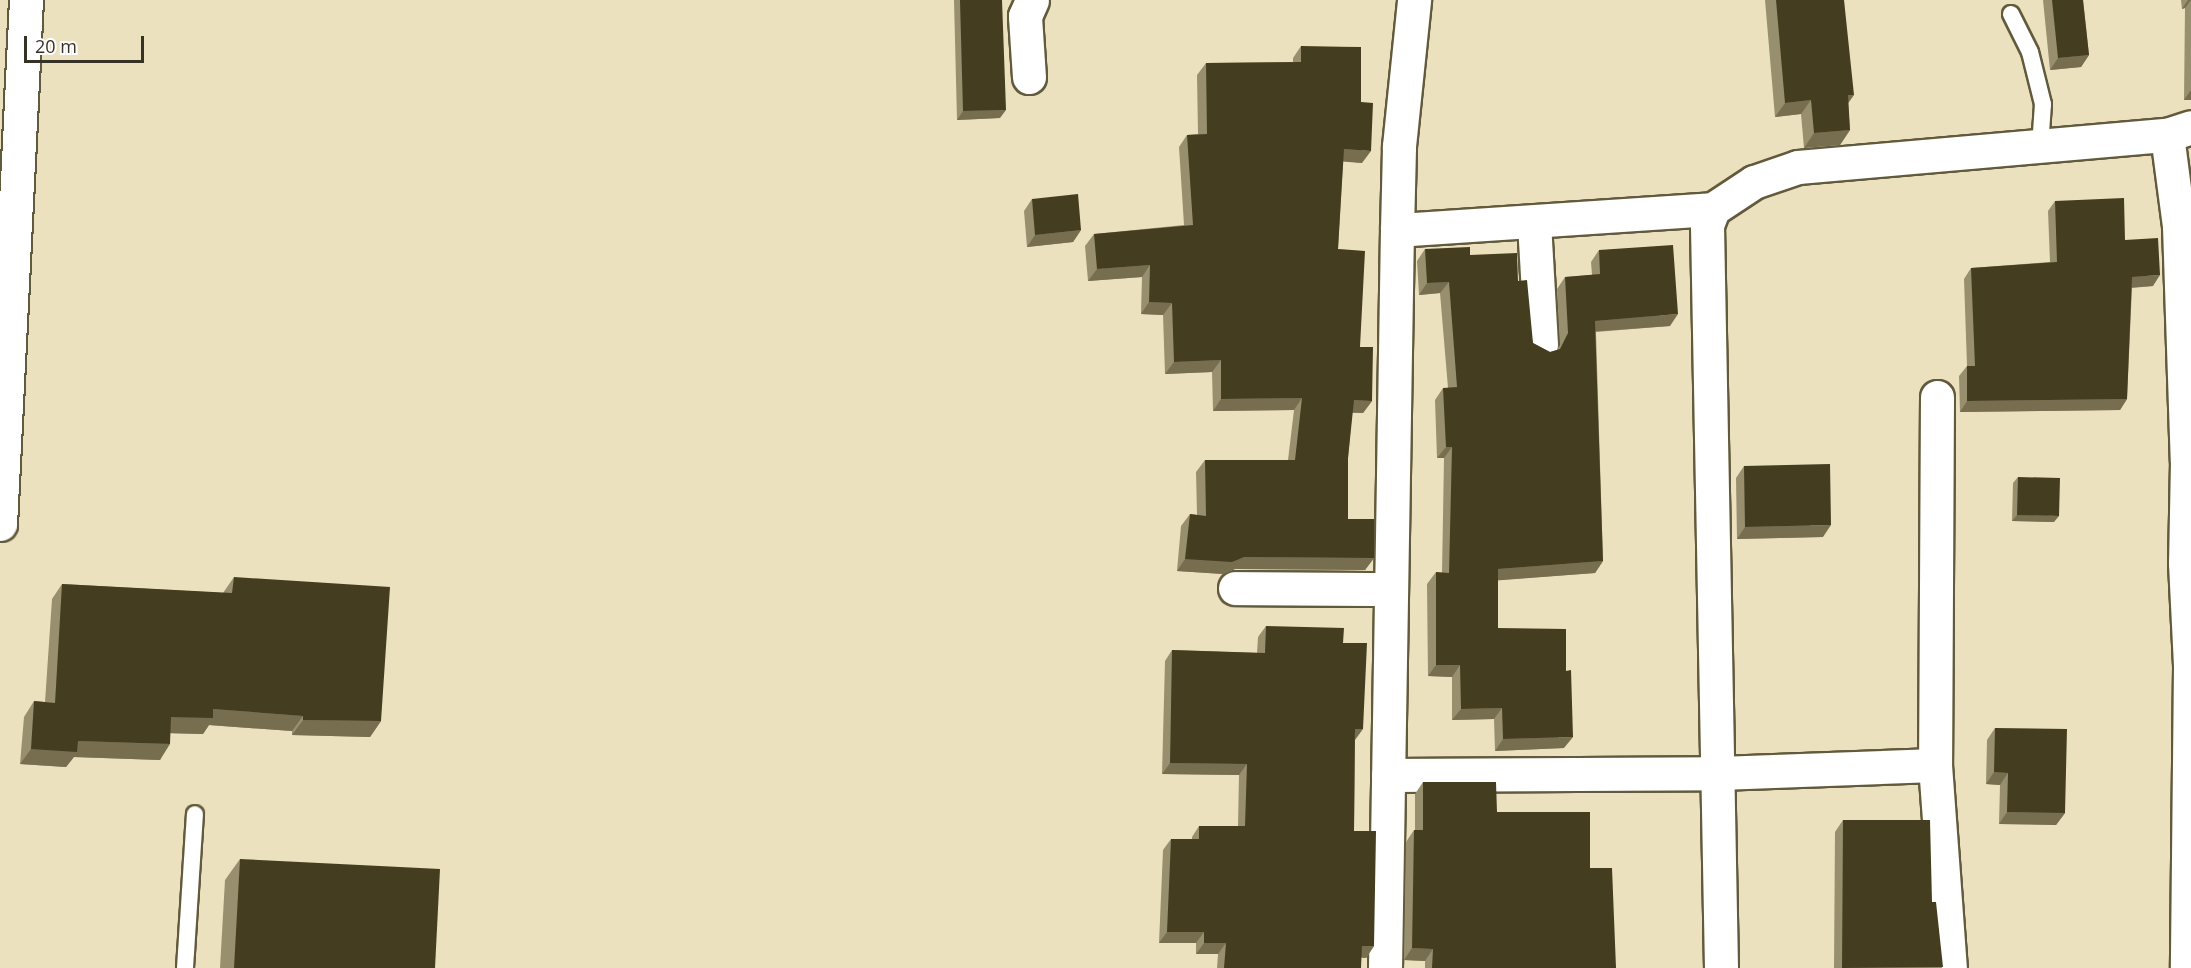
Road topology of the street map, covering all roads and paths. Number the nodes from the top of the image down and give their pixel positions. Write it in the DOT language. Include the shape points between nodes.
graph roads {
  1 [pos="26,0"];
  2 [pos="1032,0"];
  3 [pos="1414,0"];
  4 [pos="2011,14"];
  5 [pos="1029,77"];
  6 [pos="2179,131"];
  7 [pos="2040,143"];
  8 [pos="1713,209"];
  9 [pos="1534,223"];
  10 [pos="1396,230"];
  11 [pos="1541,345"];
  12 [pos="1937,397"];
  13 [pos="0,524"];
  14 [pos="1235,588"];
  15 [pos="1390,589"];
  16 [pos="1935,765"];
  17 [pos="1719,773"];
  18 [pos="1388,775"];
  19 [pos="195,814"];
  20 [pos="185,968"];
  21 [pos="1385,968"];
  22 [pos="1721,968"];
  23 [pos="1950,968"];
  24 [pos="2187,968"];
  1 -- 13 [label="street"];
  2 -- 5 [label="street" via="1025,16"];
  3 -- 10 [label="street" via="1399,146"];
  4 -- 7 [label="lane" via="2030,52 2043,104"];
  6 -- 7 [label="street"];
  6 -- 24 [label="street" via="2190,667"];
  7 -- 8 [label="street" via="1798,167 1754,182"];
  8 -- 9 [label="street"];
  8 -- 17 [label="street" via="1707,225"];
  9 -- 10 [label="street"];
  9 -- 11 [label="street"];
  10 -- 15 [label="street"];
  12 -- 16 [label="street"];
  14 -- 15 [label="street"];
  15 -- 18 [label="street"];
  16 -- 17 [label="street"];
  16 -- 23 [label="street"];
  17 -- 18 [label="street"];
  17 -- 22 [label="street"];
  18 -- 21 [label="street"];
  19 -- 20 [label="lane"];
}
